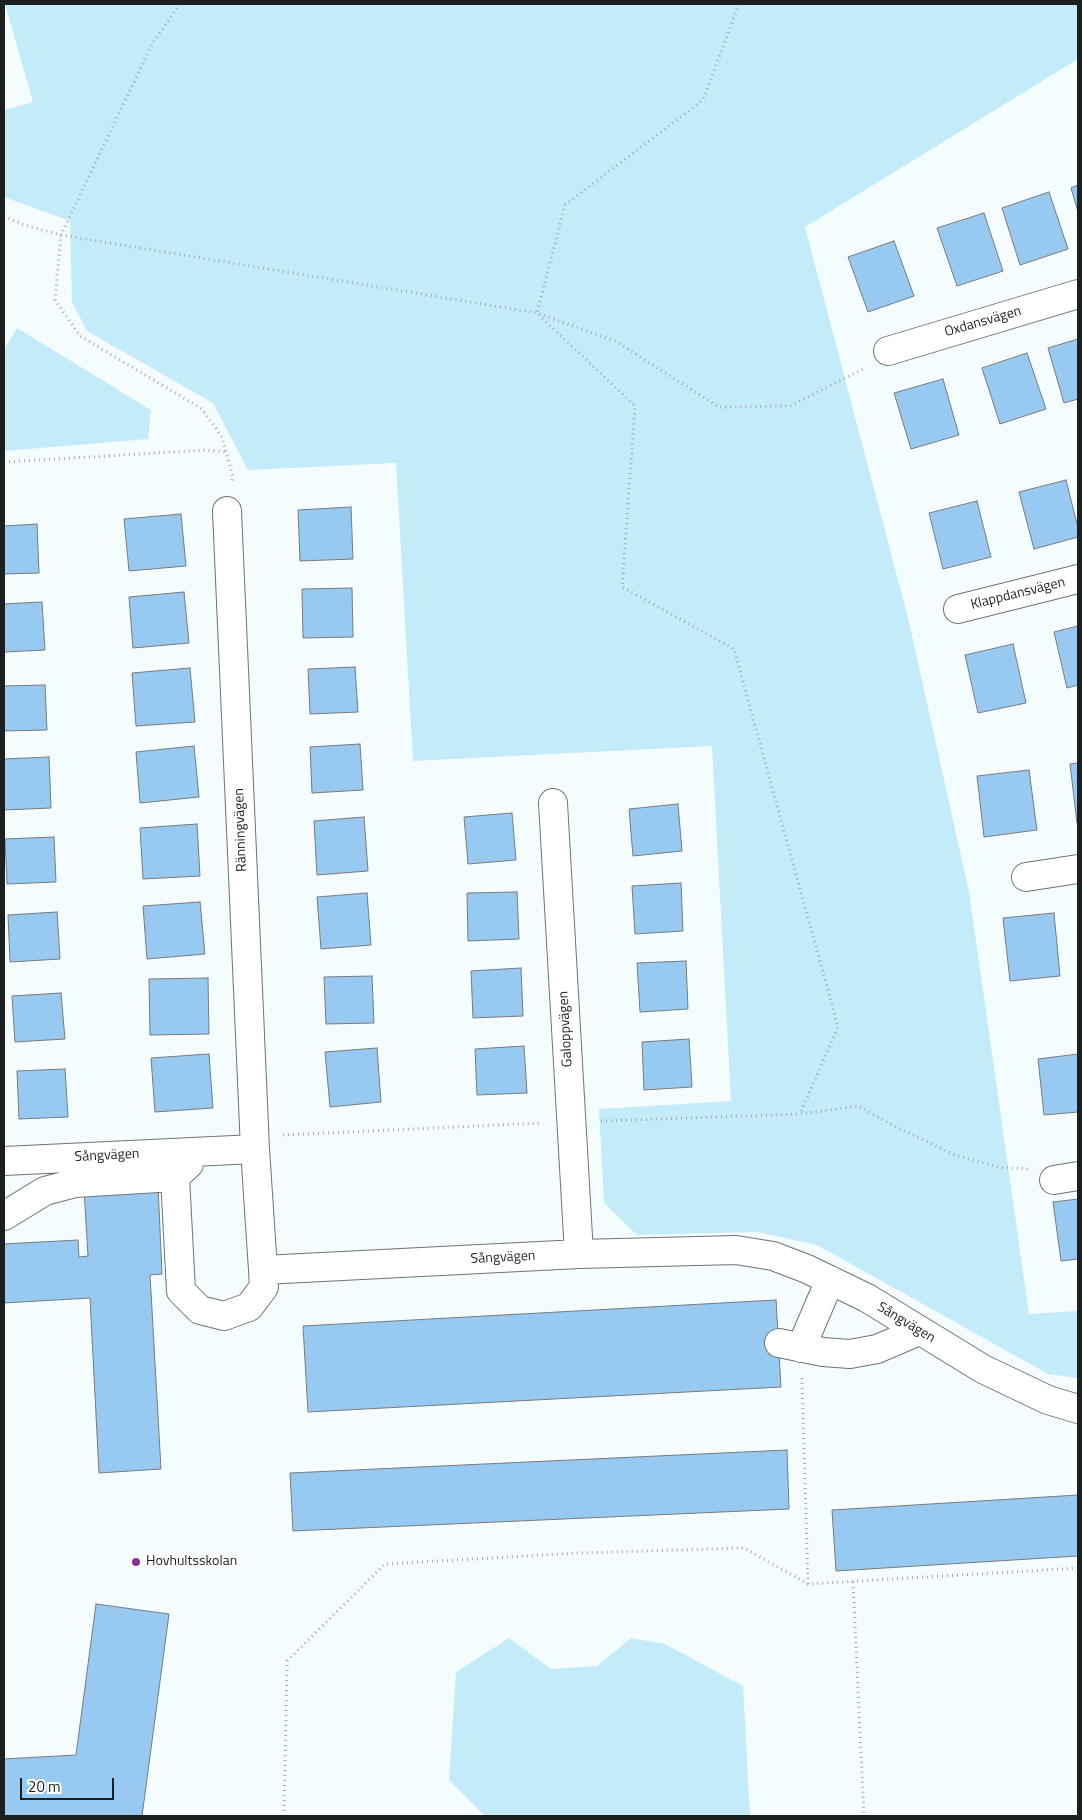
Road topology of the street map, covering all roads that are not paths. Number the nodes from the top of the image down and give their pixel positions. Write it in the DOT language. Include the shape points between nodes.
graph roads {
  1 [pos="1078,294"];
  2 [pos="888,351"];
  3 [pos="227,511"];
  4 [pos="1078,579"];
  5 [pos="958,609"];
  6 [pos="553,804"];
  7 [pos="1078,869"];
  8 [pos="1026,877"];
  9 [pos="254,1142"];
  10 [pos="202,1152"];
  11 [pos="4,1161"];
  12 [pos="175,1177"];
  13 [pos="4,1216"];
  14 [pos="580,1254"];
  15 [pos="263,1270"];
  16 [pos="830,1280"];
  17 [pos="919,1331"];
  18 [pos="1078,1409"];
  1 -- 2 [label="street, Oxdansvägen"];
  3 -- 9 [label="street, Ränningvägen"];
  4 -- 5 [label="street, Klappdansvägen"];
  6 -- 14 [label="street, Galoppvägen"];
  7 -- 8 [label="street"];
  9 -- 10 [label="street, Sångvägen"];
  9 -- 15 [label="street"];
  10 -- 11 [label="street, Sångvägen"];
  10 -- 12 [label="street"];
  12 -- 13 [label="street" via="75,1183 45,1192"];
  12 -- 15 [label="street" via="181,1291 200,1310 224,1316 249,1307 264,1287"];
  14 -- 15 [label="street, Sångvägen"];
  14 -- 16 [label="street, Sångvägen" via="736,1250 772,1256"];
  16 -- 17 [label="street, Sångvägen"];
  16 -- 17 [label="street" via="790,1345 837,1354 864,1352"];
  17 -- 18 [label="street, Sångvägen" via="982,1369 1048,1400"];
}
